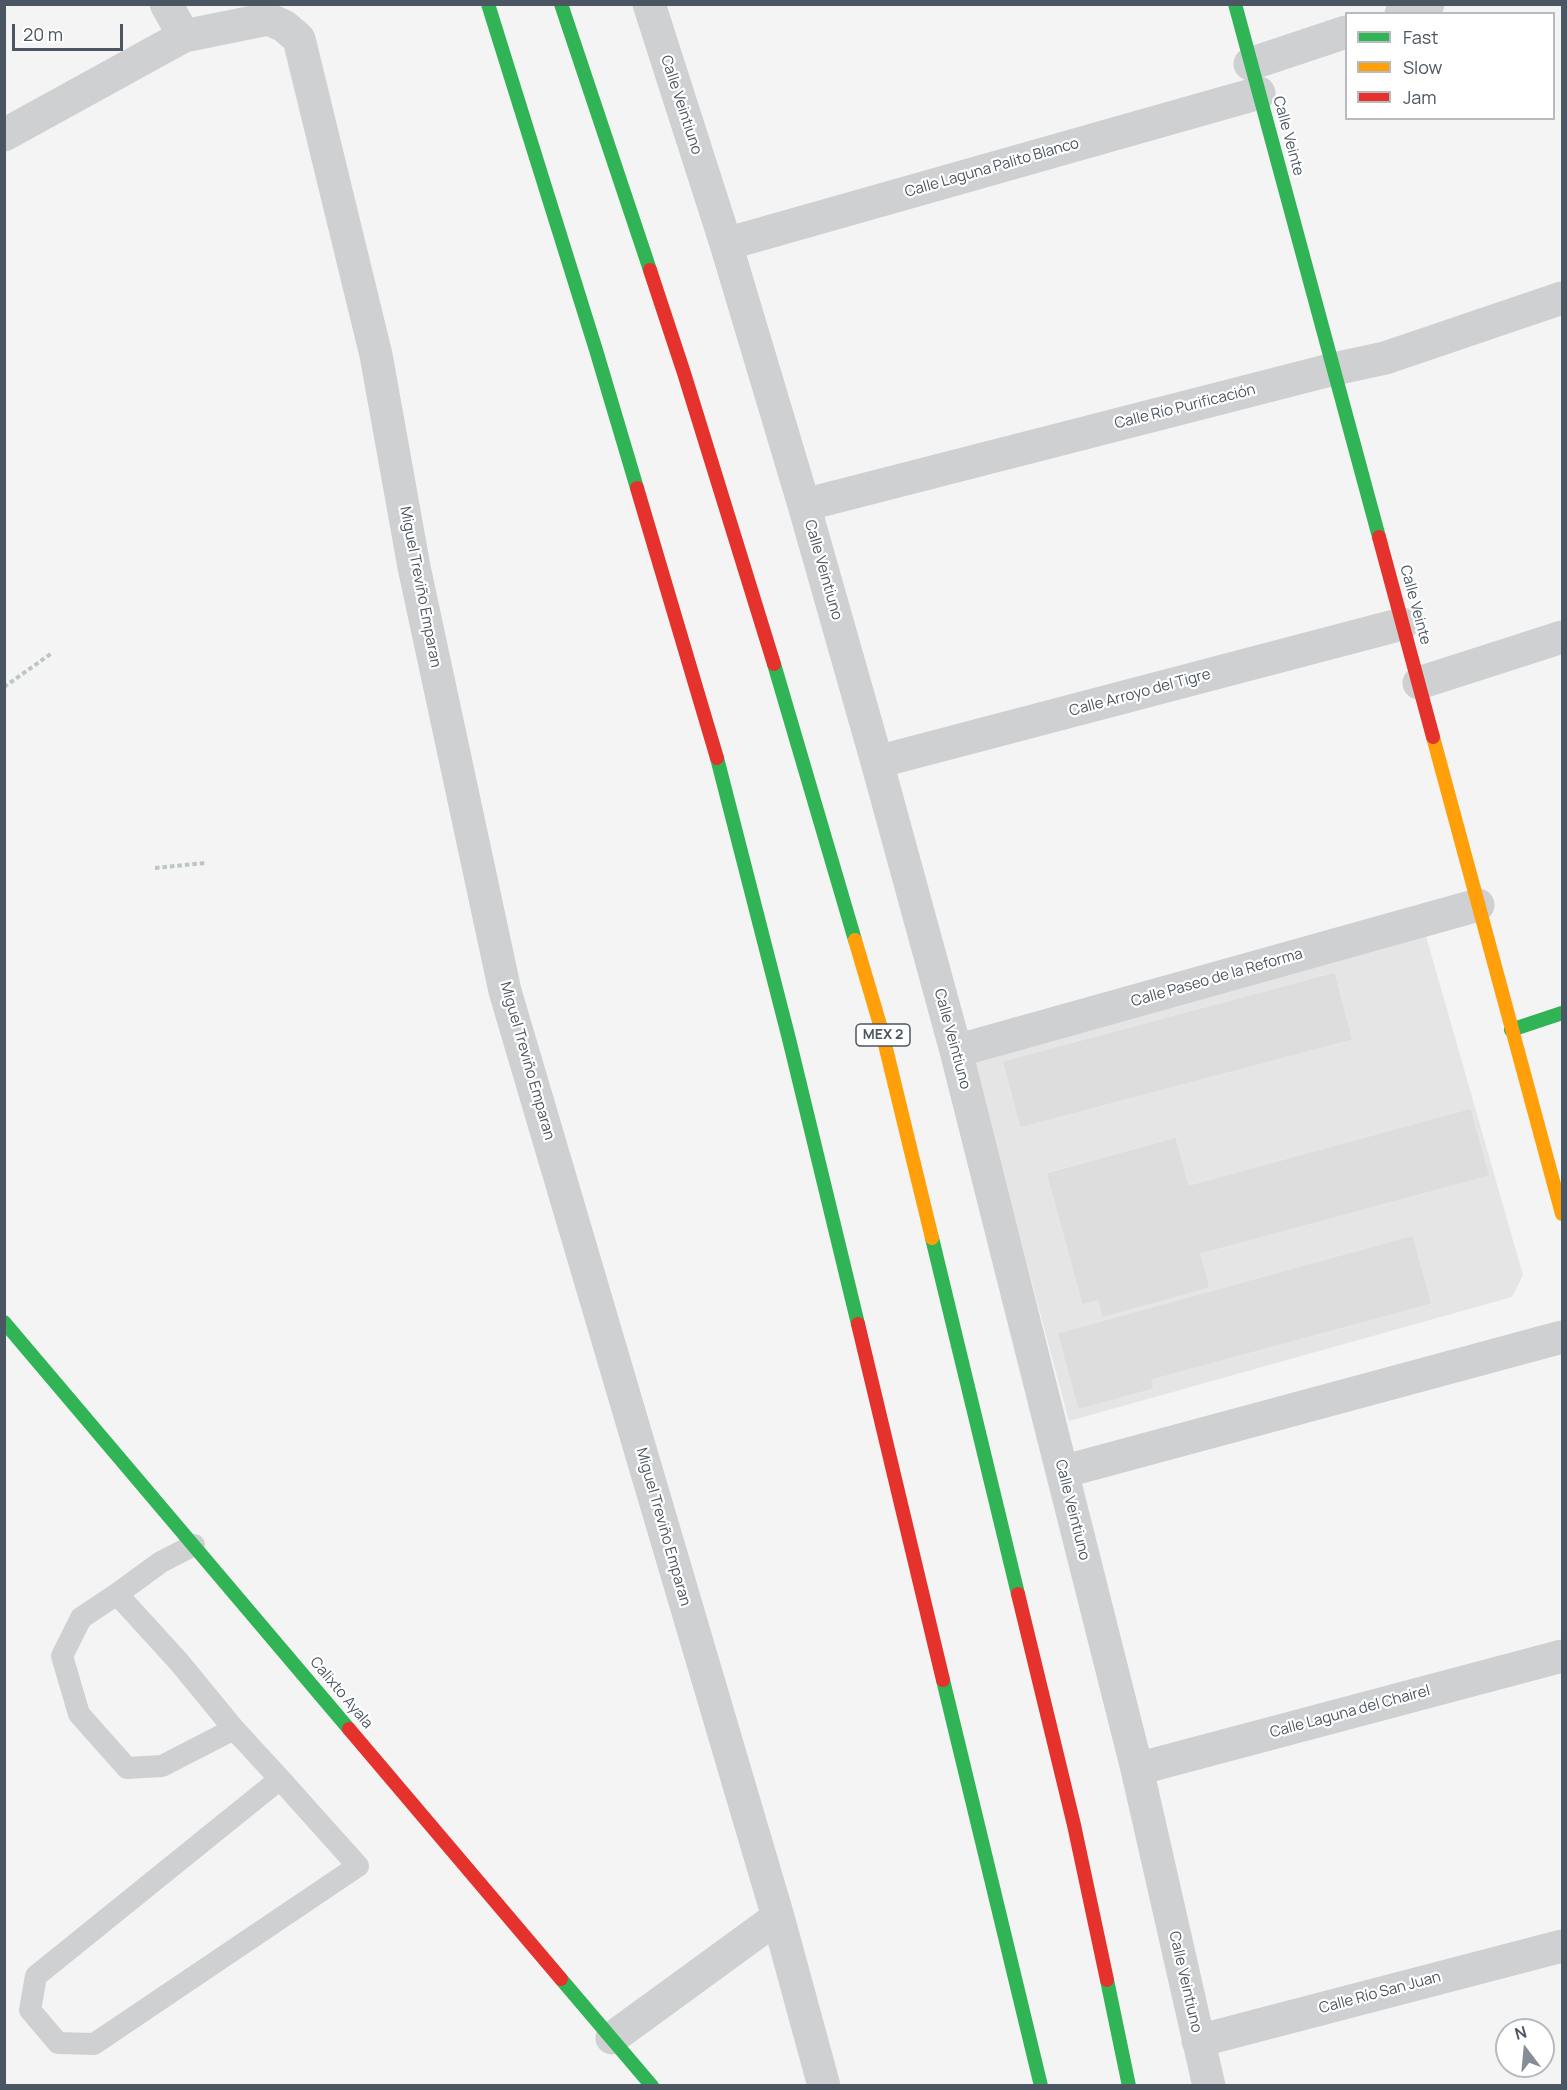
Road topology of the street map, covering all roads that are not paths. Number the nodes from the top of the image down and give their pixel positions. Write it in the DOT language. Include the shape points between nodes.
graph roads {
  1 [pos="166,4"];
  2 [pos="488,4"];
  3 [pos="561,4"];
  4 [pos="649,4"];
  5 [pos="1235,4"];
  6 [pos="1428,4"];
  7 [pos="1406,12"];
  8 [pos="1345,33"];
  9 [pos="184,36"];
  10 [pos="1255,78"];
  11 [pos="4,135"];
  12 [pos="726,244"];
  13 [pos="1563,298"];
  14 [pos="1334,369"];
  15 [pos="804,505"];
  16 [pos="1402,624"];
  17 [pos="1563,637"];
  18 [pos="1419,684"];
  19 [pos="877,762"];
  20 [pos="1478,905"];
  21 [pos="1563,1013"];
  22 [pos="1511,1030"];
  23 [pos="956,1051"];
  24 [pos="1559,1189"];
  25 [pos="1563,1214"];
  26 [pos="4,1322"];
  27 [pos="1563,1337"];
  28 [pos="1062,1472"];
  29 [pos="194,1545"];
  30 [pos="117,1594"];
  31 [pos="1563,1656"];
  32 [pos="234,1729"];
  33 [pos="1137,1769"];
  34 [pos="280,1779"];
  35 [pos="778,1917"];
  36 [pos="1563,1946"];
  37 [pos="612,2038"];
  38 [pos="1198,2041"];
  39 [pos="652,2085"];
  40 [pos="824,2085"];
  41 [pos="1041,2085"];
  42 [pos="1129,2085"];
  43 [pos="1209,2085"];
  1 -- 9 [label="street"];
  2 -- 41 [label="main road" via="596,350 721,773"];
  3 -- 42 [label="main road, MEX 2" via="691,395 881,1028 1071,1813"];
  4 -- 12 [label="street, Calle Veintiuno"];
  5 -- 10 [label="main road, Calle Veinte"];
  6 -- 7 [label="street"];
  8 -- 10 [label="street, Calle Laguna Palito Blanco"];
  9 -- 11 [label="street"];
  9 -- 35 [label="street, Miguel Treviño Emparan" via="268,19 299,39 376,356 414,567 505,991"];
  10 -- 12 [label="street, Calle Laguna Palito Blanco"];
  10 -- 14 [label="main road, Calle Veinte"];
  12 -- 15 [label="street, Calle Veintiuno"];
  13 -- 14 [label="street, Calle Río Purificación" via="1385,358"];
  14 -- 15 [label="street, Calle Río Purificación"];
  14 -- 16 [label="main road, Calle Veinte"];
  15 -- 19 [label="street, Calle Veintiuno"];
  16 -- 18 [label="main road, Calle Veinte"];
  16 -- 19 [label="street, Calle Arroyo del Tigre"];
  17 -- 18 [label="street"];
  18 -- 20 [label="main road, Calle Veinte"];
  19 -- 23 [label="street, Calle Veintiuno"];
  20 -- 22 [label="main road, Calle Veinte"];
  20 -- 23 [label="street, Calle Paseo de la Reforma"];
  21 -- 22 [label="main road"];
  22 -- 24 [label="main road, Calle Veinte"];
  23 -- 28 [label="street, Calle Veintiuno"];
  24 -- 25 [label="main road, Calle Veinte"];
  26 -- 29 [label="main road, Calixto Ayala"];
  27 -- 28 [label="street"];
  28 -- 33 [label="street, Calle Veintiuno"];
  29 -- 30 [label="lane" via="161,1562"];
  29 -- 37 [label="main road, Calixto Ayala"];
  30 -- 32 [label="lane"];
  30 -- 32 [label="lane" via="81,1618 62,1656 79,1714 127,1768 162,1766"];
  31 -- 33 [label="street, Calle Laguna del Chairel"];
  32 -- 34 [label="lane"];
  33 -- 38 [label="street, Calle Veintiuno"];
  34 -- 34 [label="lane" via="36,1976 30,2010 58,2043 94,2044 358,1866"];
  35 -- 37 [label="street"];
  35 -- 40 [label="street, Miguel Treviño Emparan"];
  36 -- 38 [label="street, Calle Río San Juan"];
  37 -- 39 [label="main road, Calixto Ayala"];
  38 -- 43 [label="street, Calle Veintiuno"];
}
